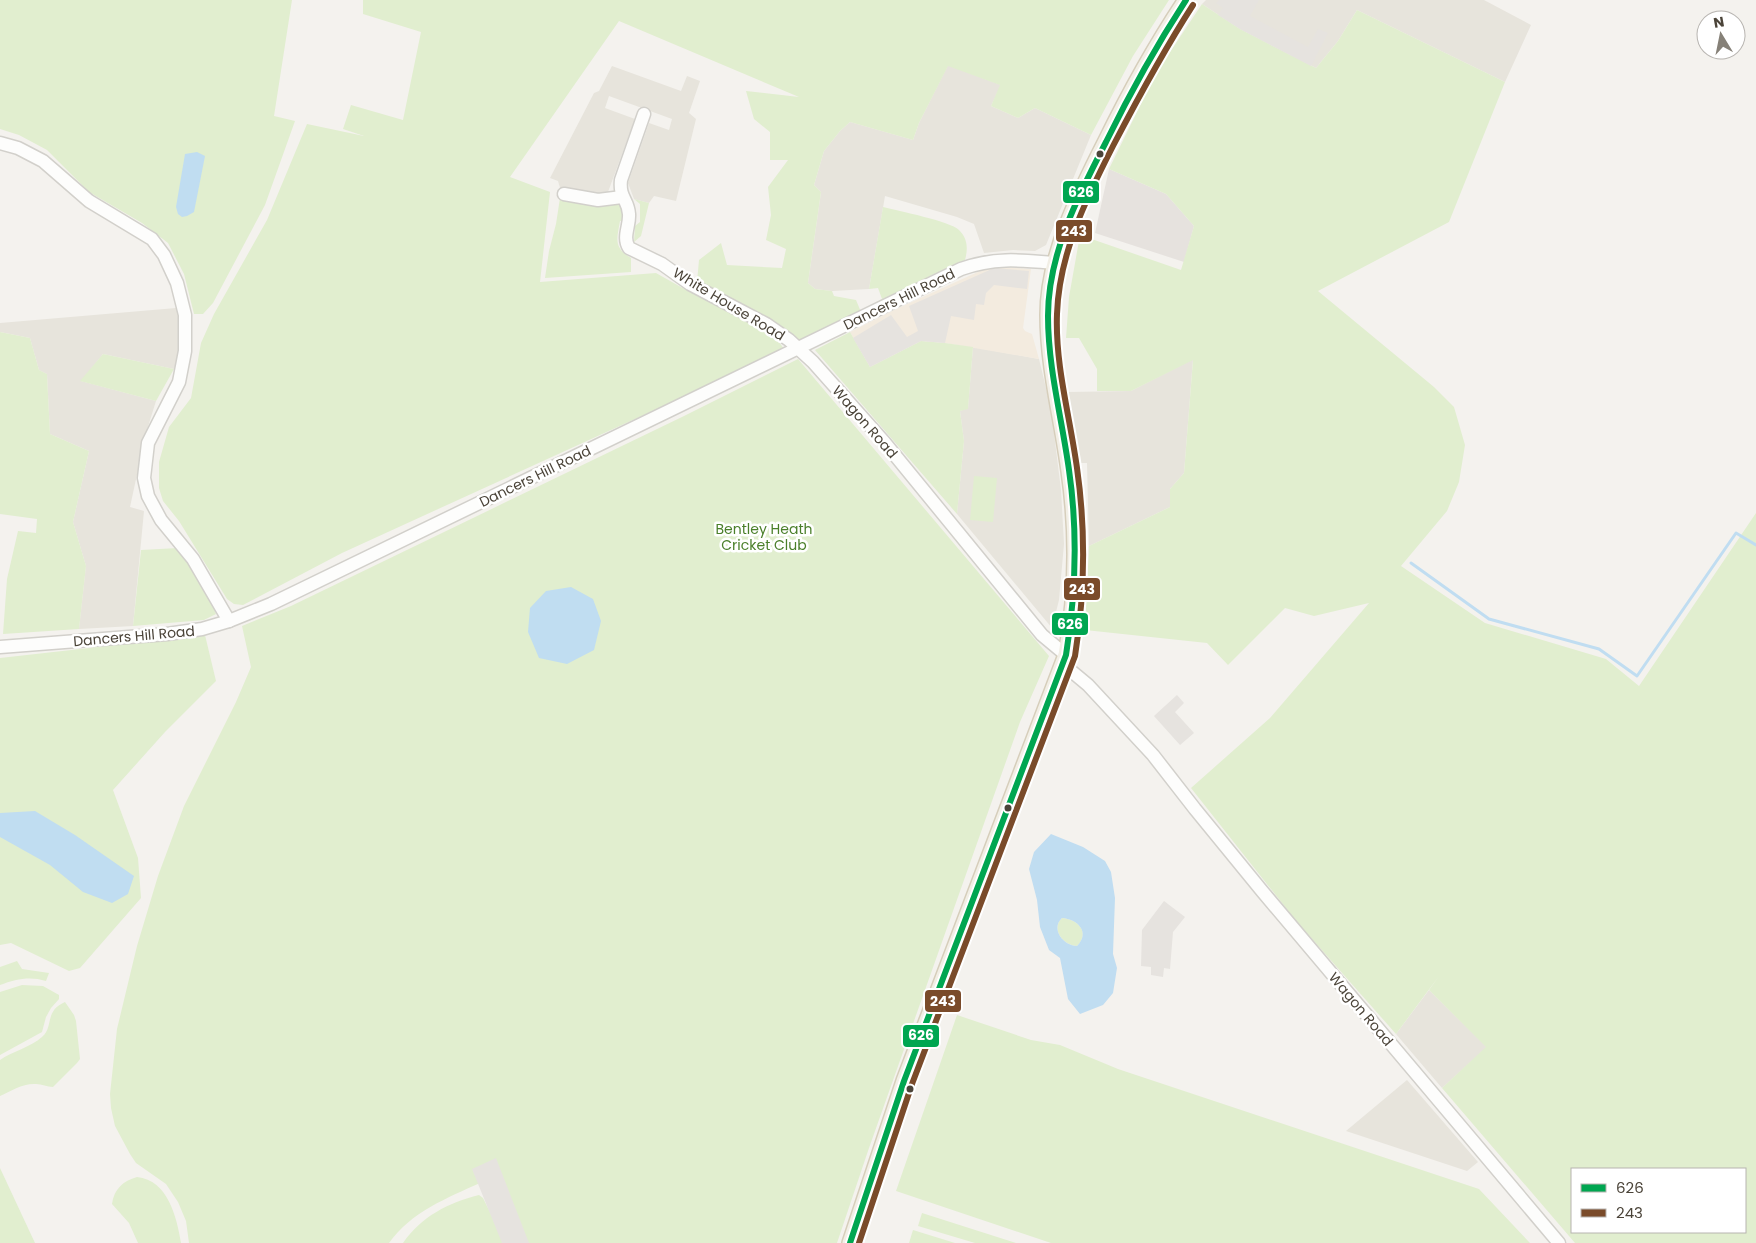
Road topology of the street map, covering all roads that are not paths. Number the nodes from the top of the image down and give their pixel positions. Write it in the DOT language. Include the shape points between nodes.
graph roads {
  1 [pos="1186,0"];
  2 [pos="644,114"];
  3 [pos="0,143"];
  4 [pos="564,194"];
  5 [pos="622,197"];
  6 [pos="1055,264"];
  7 [pos="798,349"];
  8 [pos="229,621"];
  9 [pos="0,647"];
  10 [pos="1065,660"];
  11 [pos="850,1243"];
  12 [pos="1558,1243"];
  1 -- 6 [label="main road" via="1161,38 1097,159 1074,209"];
  2 -- 5 [label="street" via="621,180"];
  3 -- 8 [label="street" via="43,161 90,201 152,239 164,255 177,283 185,315 185,351 178,382 148,443 144,478 148,496 160,520 193,559"];
  4 -- 5 [label="street" via="598,200"];
  5 -- 7 [label="street, White House Road" via="629,210 626,244 634,251 779,332"];
  6 -- 7 [label="street, Dancers Hill Road" via="1003,259 977,263"];
  6 -- 10 [label="main road" via="1049,298 1048,336 1075,523 1074,598"];
  7 -- 8 [label="street, Dancers Hill Road" via="271,604"];
  7 -- 10 [label="street, Wagon Road" via="884,443"];
  8 -- 9 [label="street, Dancers Hill Road" via="167,634"];
  10 -- 11 [label="main road" via="911,1062"];
  10 -- 12 [label="street, Wagon Road" via="1153,755 1262,891"];
}
